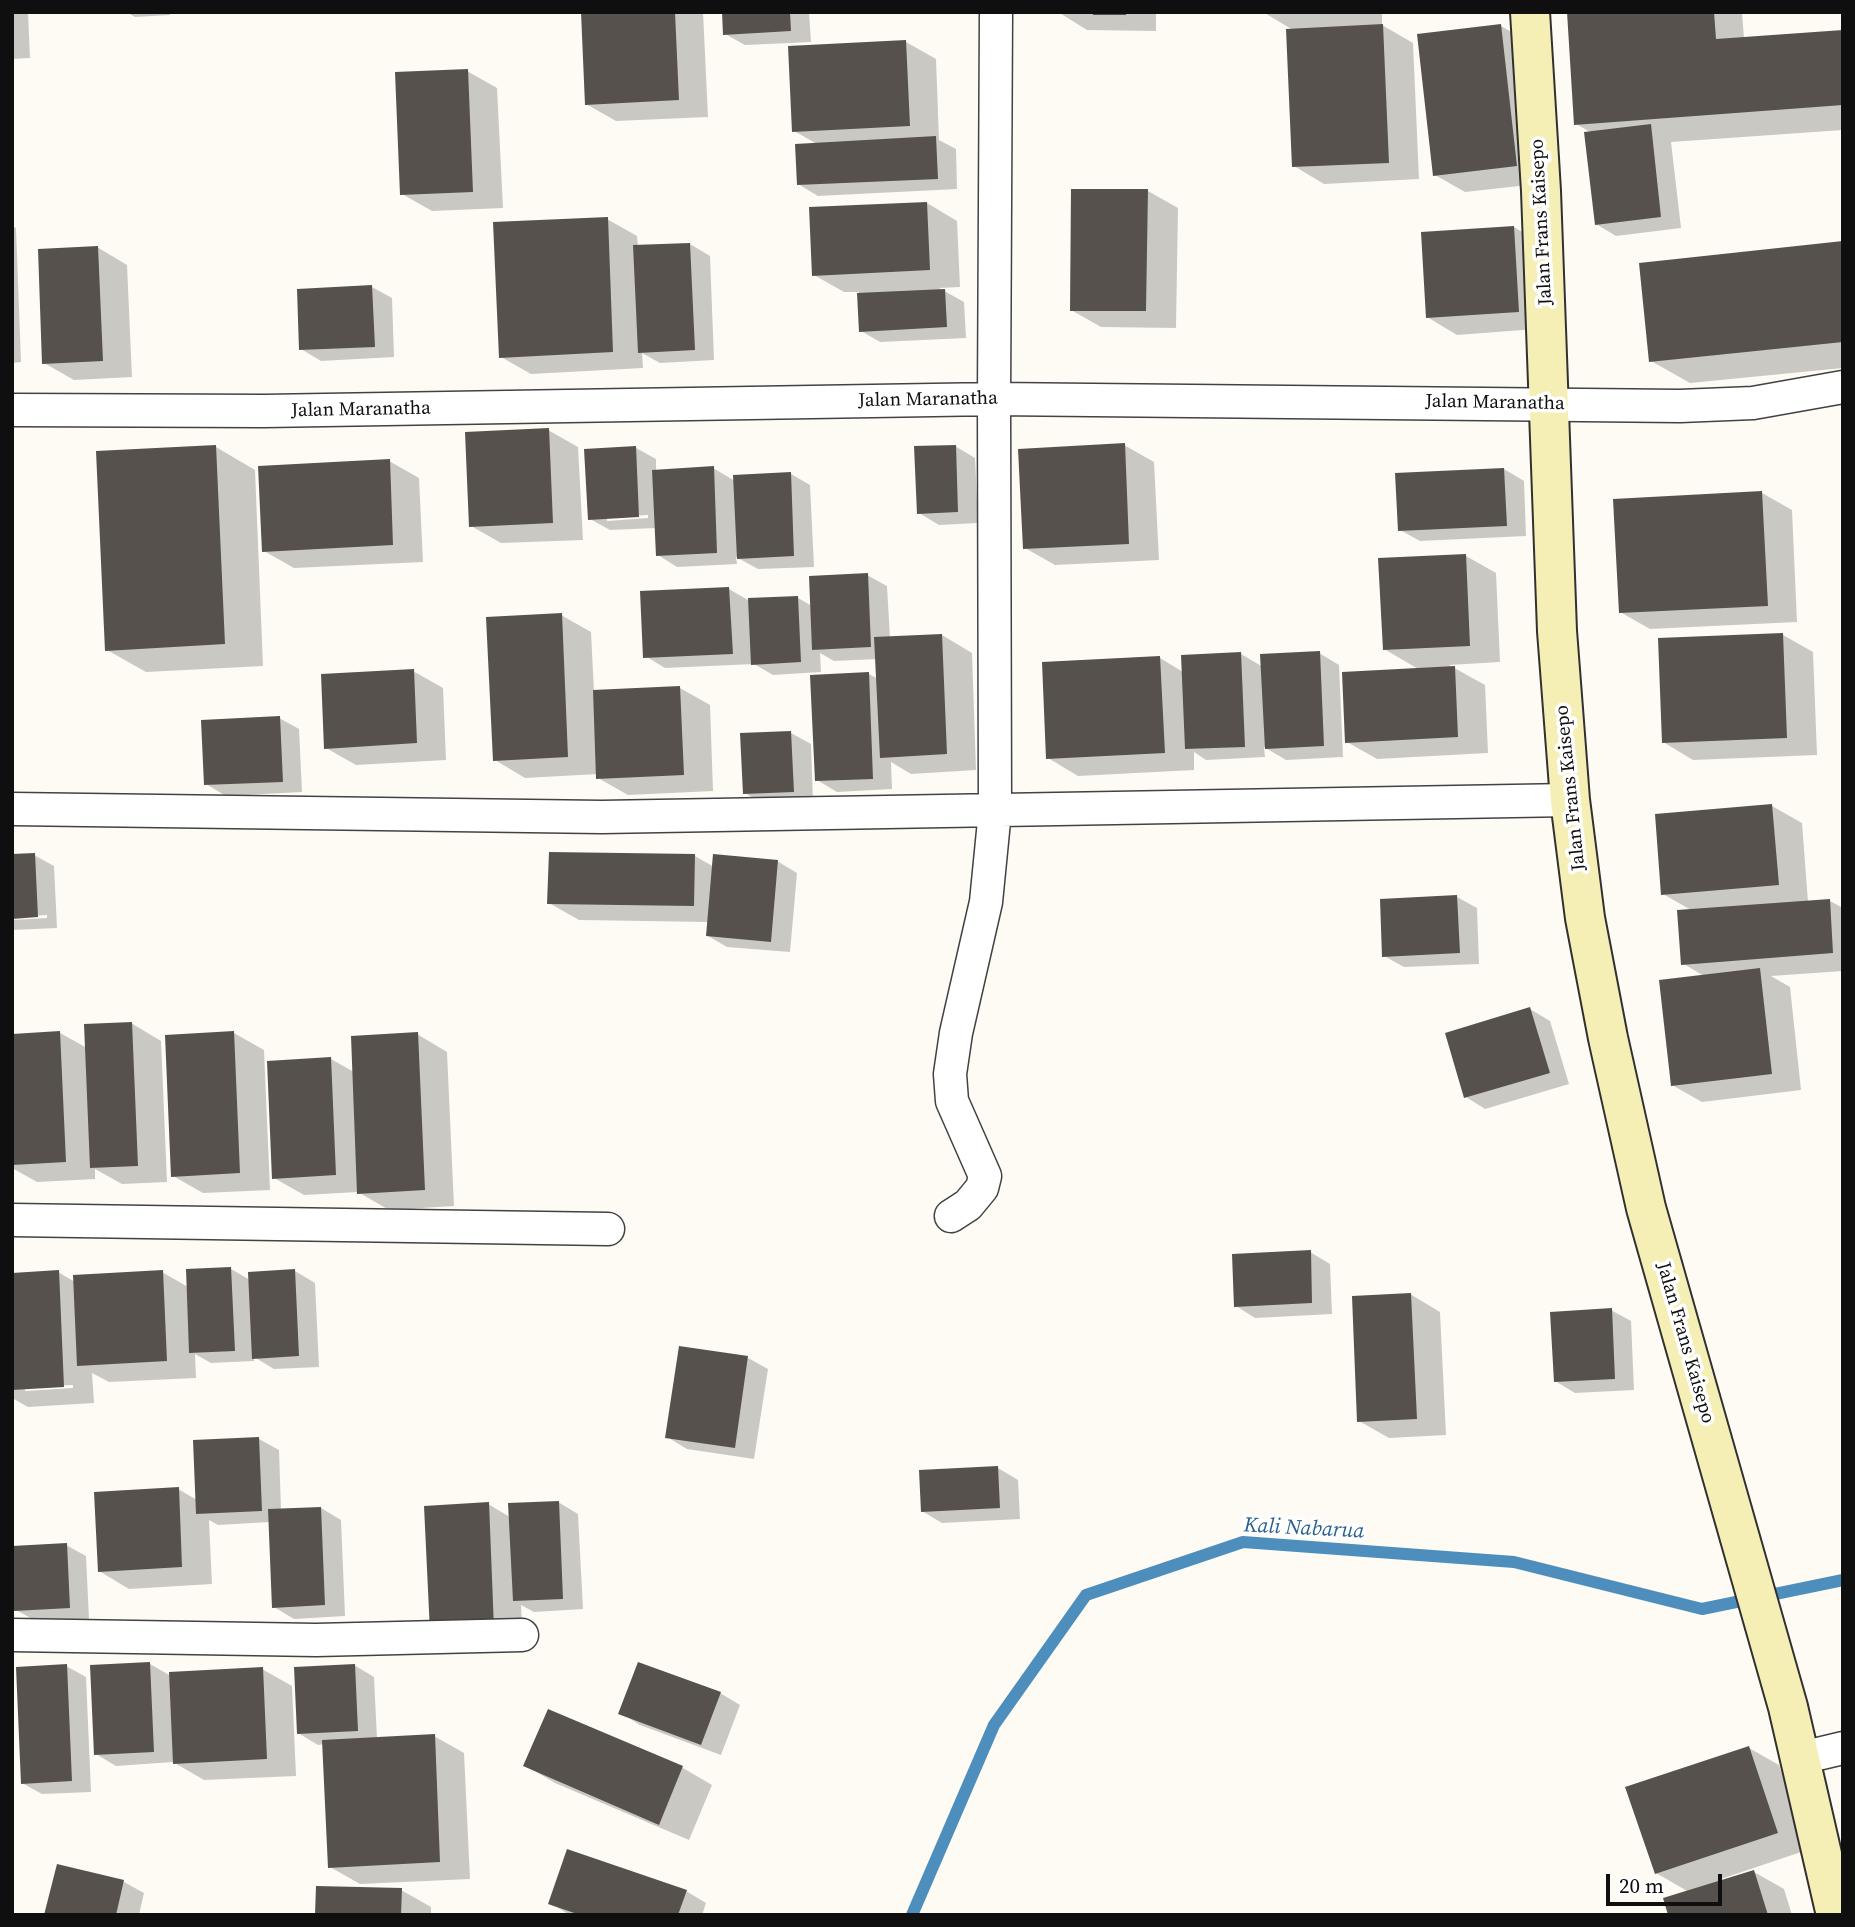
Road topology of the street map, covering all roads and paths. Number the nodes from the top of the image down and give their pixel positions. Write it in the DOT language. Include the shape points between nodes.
graph roads {
  1 [pos="996,12"];
  2 [pos="1530,12"];
  3 [pos="1843,387"];
  4 [pos="994,398"];
  5 [pos="1550,404"];
  6 [pos="12,410"];
  7 [pos="1570,800"];
  8 [pos="12,809"];
  9 [pos="995,811"];
  10 [pos="951,1216"];
  11 [pos="12,1220"];
  12 [pos="608,1229"];
  13 [pos="12,1635"];
  14 [pos="522,1635"];
  15 [pos="1843,1748"];
  16 [pos="1801,1758"];
  17 [pos="1836,1915"];
  1 -- 4 [label="street"];
  2 -- 5 [label="street, Jalan Frans Kaisepo"];
  3 -- 5 [label="street, Jalan Maranatha" via="1754,402 1680,407"];
  4 -- 5 [label="street, Jalan Maranatha"];
  4 -- 6 [label="street, Jalan Maranatha" via="264,411"];
  4 -- 9 [label="street"];
  5 -- 7 [label="street, Jalan Frans Kaisepo" via="1557,631"];
  7 -- 9 [label="street"];
  7 -- 16 [label="street, Jalan Frans Kaisepo" via="1587,932 1646,1208"];
  8 -- 9 [label="street" via="602,817"];
  9 -- 10 [label="street" via="986,902 950,1074 952,1101 985,1176 968,1205"];
  11 -- 12 [label="street"];
  13 -- 14 [label="street" via="316,1640"];
  15 -- 16 [label="street"];
  16 -- 17 [label="street, Jalan Frans Kaisepo"];
}
